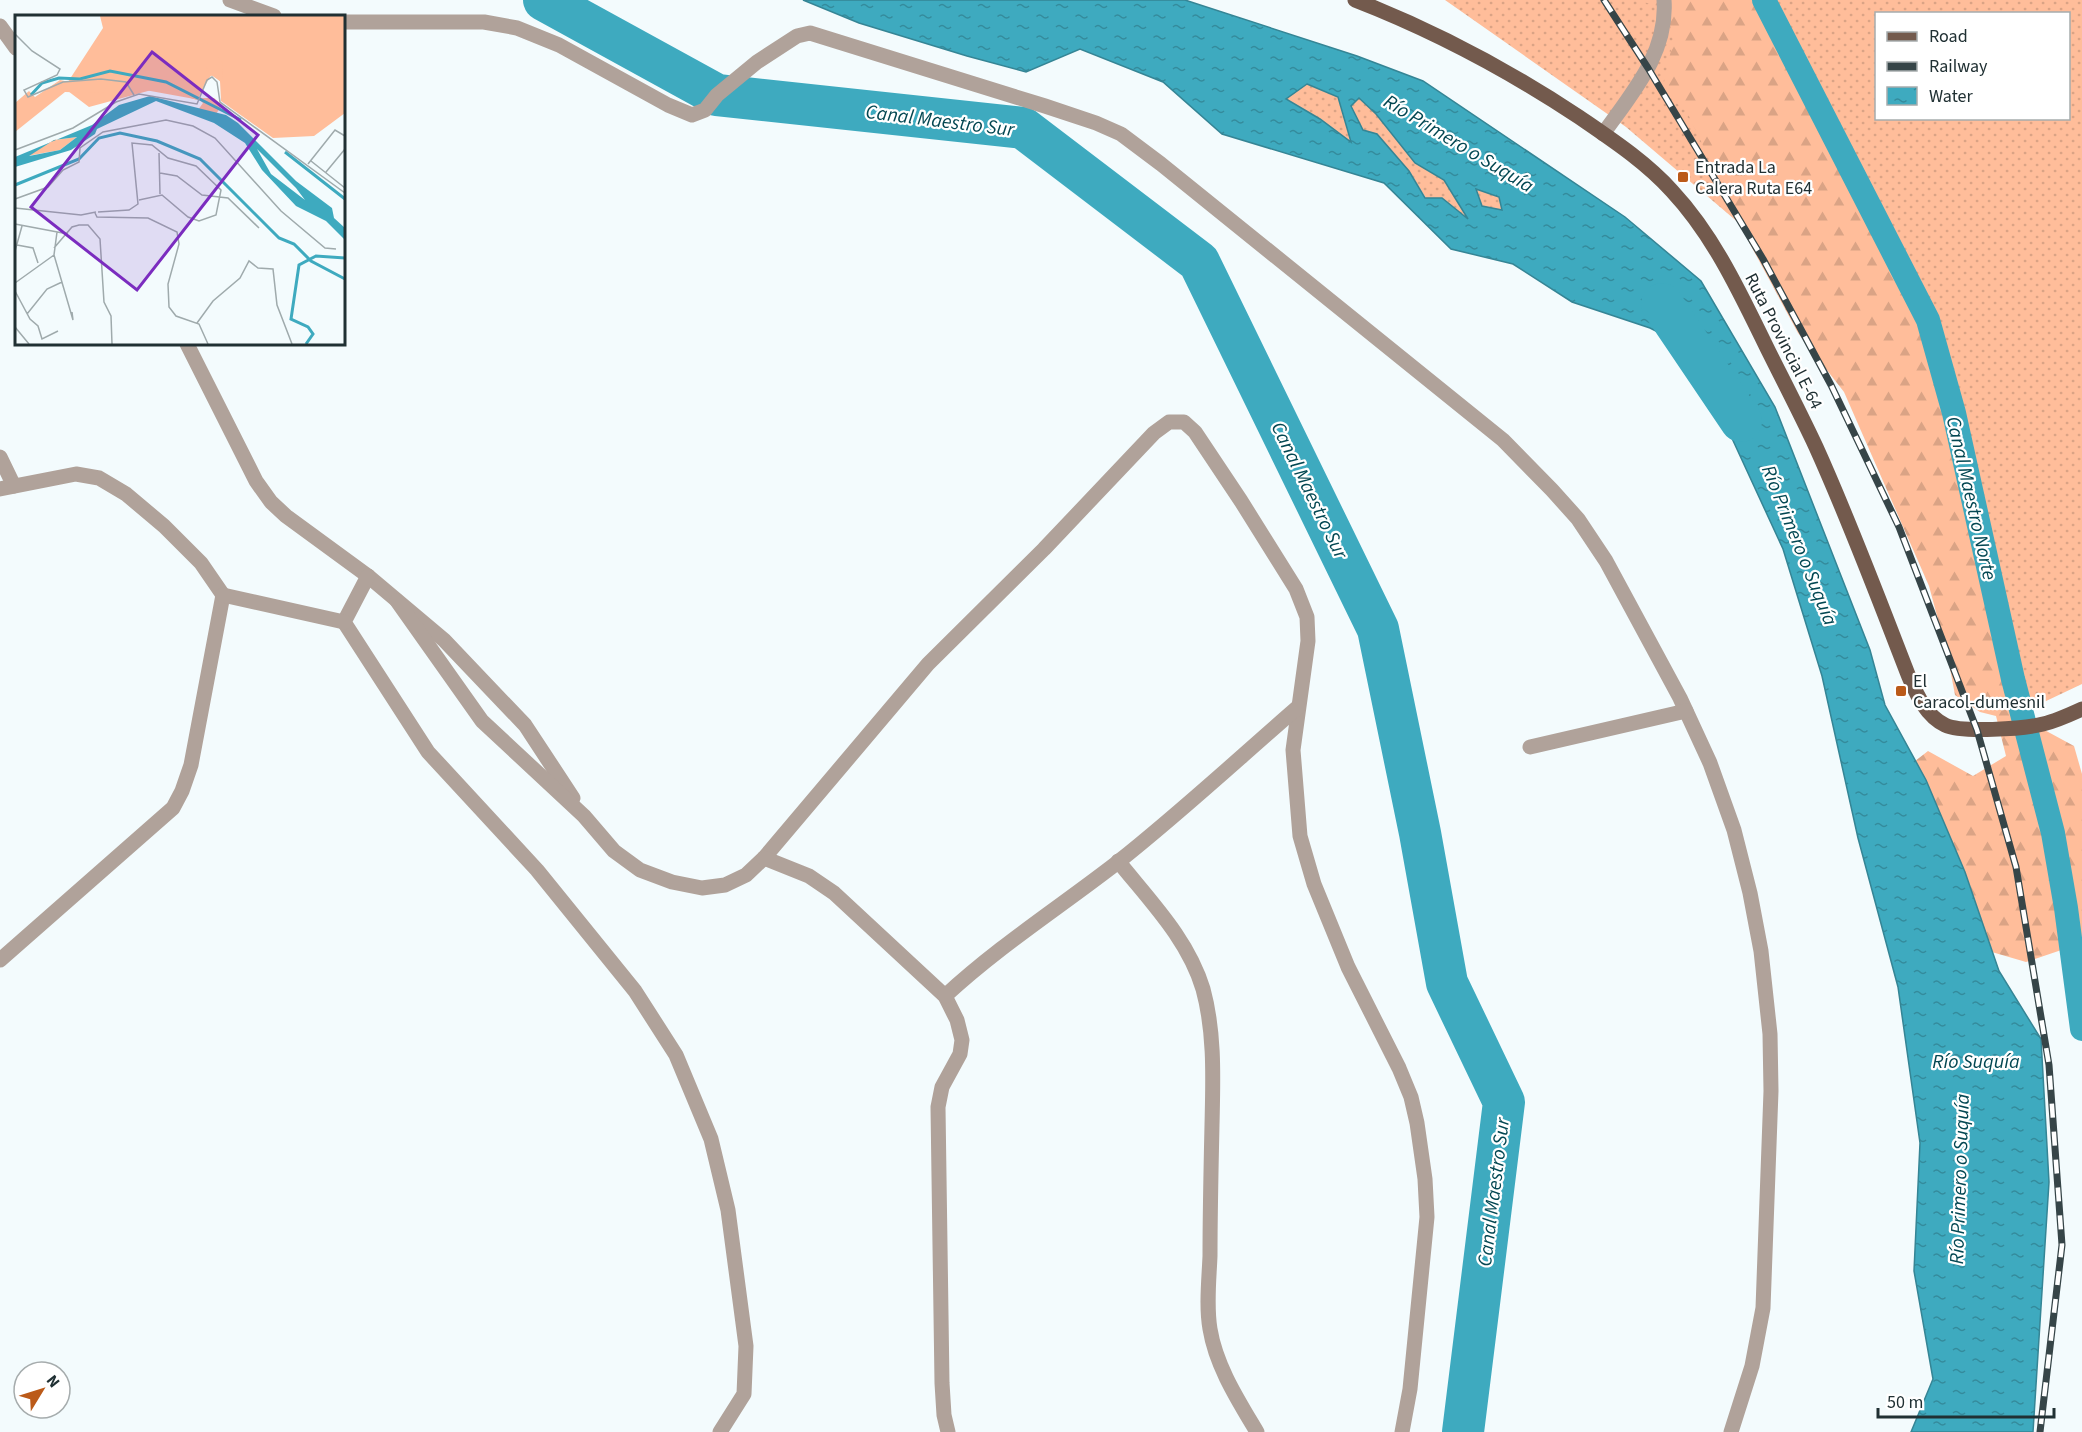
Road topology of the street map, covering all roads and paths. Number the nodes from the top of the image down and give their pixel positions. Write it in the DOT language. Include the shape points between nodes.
graph roads {
  1 [pos="230,0"];
  2 [pos="1355,0"];
  3 [pos="1664,0"];
  4 [pos="271,15"];
  5 [pos="345,22"];
  6 [pos="0,26"];
  7 [pos="15,47"];
  8 [pos="1603,134"];
  9 [pos="188,345"];
  10 [pos="0,457"];
  11 [pos="7,488"];
  12 [pos="368,576"];
  13 [pos="223,596"];
  14 [pos="397,601"];
  15 [pos="344,622"];
  16 [pos="1298,707"];
  17 [pos="2082,709"];
  18 [pos="1686,711"];
  19 [pos="1530,747"];
  20 [pos="584,816"];
  21 [pos="764,858"];
  22 [pos="1118,861"];
  23 [pos="0,960"];
  24 [pos="945,996"];
  25 [pos="720,1432"];
  26 [pos="948,1432"];
  27 [pos="1257,1432"];
  28 [pos="1402,1432"];
  29 [pos="1731,1432"];
  1 -- 4 [label="street"];
  2 -- 8 [label="main road, Ruta Provincial E-64" via="1476,54"];
  3 -- 8 [label="street" via="1660,44"];
  5 -- 18 [label="street" via="484,22 517,28 559,45 692,115 705,110 757,62 797,36 810,33 1045,106 1121,134 1503,440 1552,490 1578,519 1606,561"];
  6 -- 7 [label="street"];
  8 -- 17 [label="main road, Ruta Provincial E-64" via="1672,190 1716,252 1816,447 1909,677 1925,707 1945,725 1969,730 2040,725"];
  9 -- 12 [label="street" via="256,481 271,502"];
  10 -- 11 [label="street"];
  11 -- 13 [label="street" via="76,474 99,478 126,494 164,526 201,563"];
  12 -- 14 [label="street"];
  12 -- 15 [label="street"];
  13 -- 15 [label="street"];
  13 -- 23 [label="street" via="191,765 173,808"];
  14 -- 20 [label="street" via="482,721"];
  14 -- 20 [label="street" via="444,639 525,725"];
  15 -- 25 [label="street" via="428,752 537,870 635,991 676,1055 711,1139 728,1210 746,1346 744,1394"];
  16 -- 21 [label="street" via="1308,640 1307,617 1296,589 1195,432 1184,422 1169,422 928,664"];
  16 -- 22 [label="street"];
  16 -- 28 [label="street" via="1293,750 1300,836 1314,884 1348,967 1399,1068 1417,1123 1426,1218 1410,1389"];
  18 -- 19 [label="street"];
  18 -- 29 [label="street" via="1734,830 1761,951 1770,1034 1763,1308 1752,1366"];
  20 -- 21 [label="street" via="614,850 640,870 672,882 702,888 725,885 746,875"];
  21 -- 24 [label="street" via="809,876 834,893"];
  22 -- 24 [label="street" via="1024,930"];
  22 -- 27 [label="street" via="1178,935 1202,988 1210,1023 1213,1072 1210,1329 1232,1389"];
  24 -- 26 [label="street" via="962,1040 938,1107 942,1383"];
}
